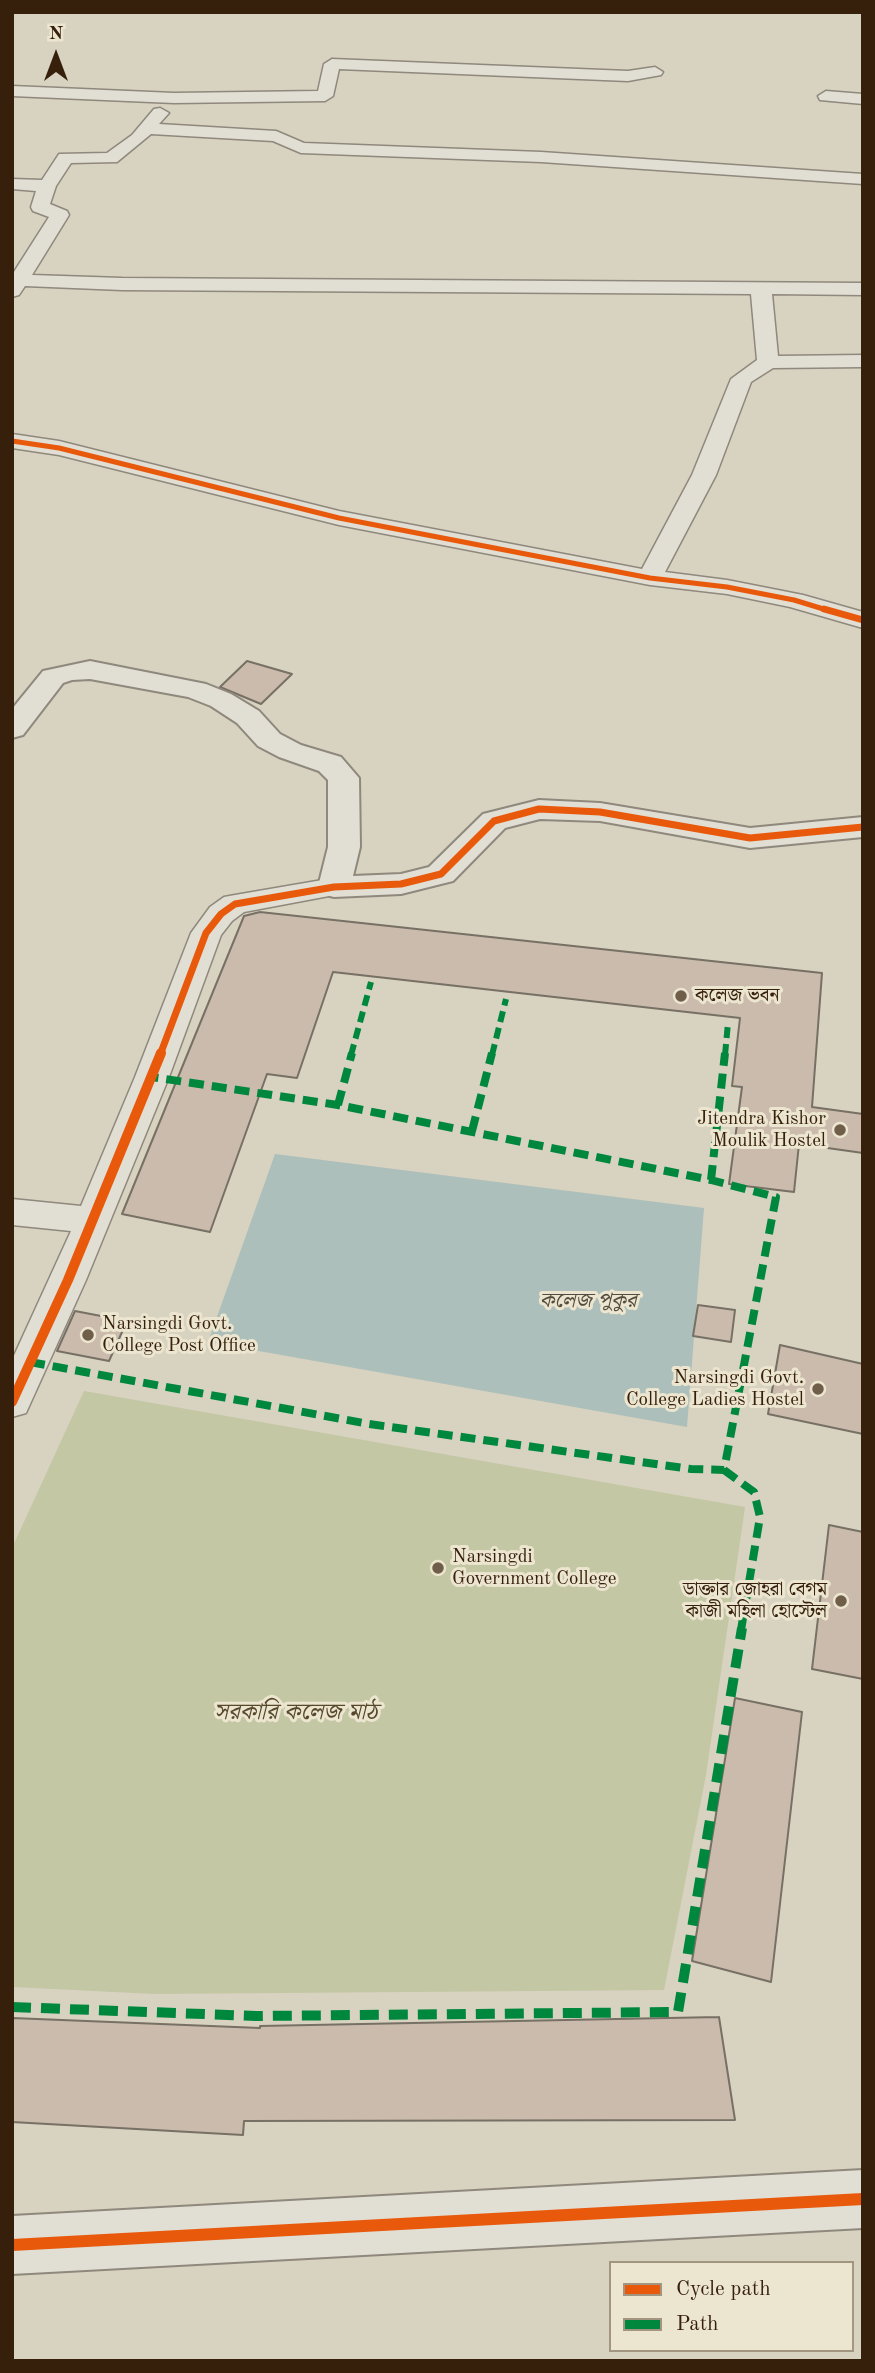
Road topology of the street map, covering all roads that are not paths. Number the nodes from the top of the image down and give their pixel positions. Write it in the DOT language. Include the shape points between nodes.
graph roads {
  1 [pos="655,72"];
  2 [pos="12,91"];
  3 [pos="826,96"];
  4 [pos="174,97"];
  5 [pos="863,99"];
  6 [pos="147,129"];
  7 [pos="863,179"];
  8 [pos="12,184"];
  9 [pos="47,186"];
  10 [pos="15,286"];
  11 [pos="761,289"];
  12 [pos="863,289"];
  13 [pos="863,361"];
  14 [pos="768,362"];
  15 [pos="12,441"];
  16 [pos="650,578"];
  17 [pos="863,620"];
  18 [pos="12,729"];
  19 [pos="863,827"];
  20 [pos="334,887"];
  21 [pos="12,1212"];
  22 [pos="93,1220"];
  23 [pos="12,1402"];
  24 [pos="863,2199"];
  25 [pos="12,2245"];
  1 -- 4 [label="street" via="628,76 332,64 325,96"];
  2 -- 4 [label="street"];
  3 -- 5 [label="street"];
  4 -- 6 [label="street"];
  6 -- 7 [label="street" via="276,136 301,148 541,157"];
  6 -- 9 [label="street" via="111,158 65,158"];
  8 -- 9 [label="street"];
  9 -- 10 [label="street" via="40,207 60,215"];
  10 -- 11 [label="street"];
  11 -- 12 [label="street"];
  11 -- 14 [label="street"];
  13 -- 14 [label="street"];
  14 -- 16 [label="street" via="742,379 704,475"];
  15 -- 16 [label="street" via="58,448 339,518"];
  16 -- 17 [label="street" via="793,600"];
  18 -- 20 [label="street" via="53,677 70,672 90,670 196,690 221,700 248,717 269,740 330,764 344,779 344,847"];
  19 -- 20 [label="street" via="750,838 600,812 539,809 494,821 441,874 401,884"];
  20 -- 22 [label="street" via="235,904 206,933"];
  21 -- 22 [label="street"];
  22 -- 23 [label="street"];
  24 -- 25 [label="street"];
}
